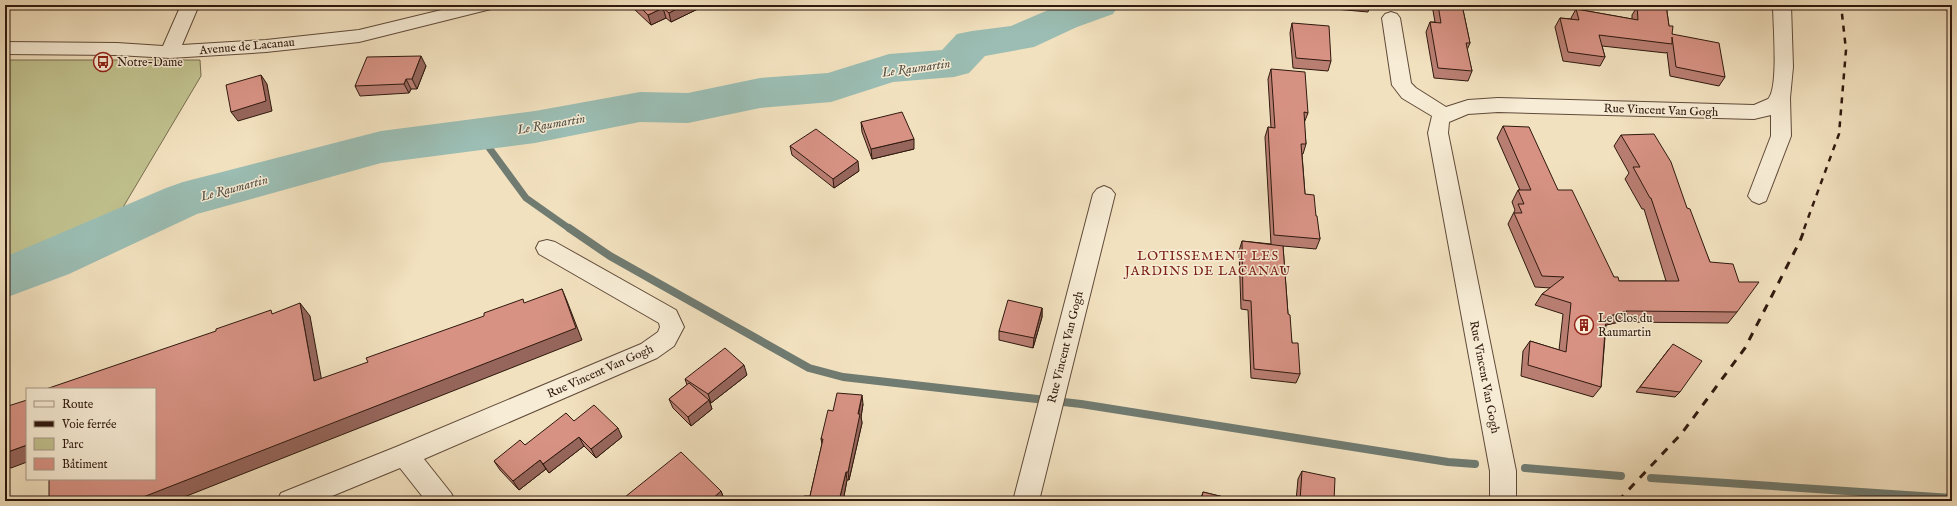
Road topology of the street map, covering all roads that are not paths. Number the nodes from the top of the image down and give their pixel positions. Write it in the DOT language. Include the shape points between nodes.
graph roads {
  1 [pos="190,5"];
  2 [pos="485,5"];
  3 [pos="1782,5"];
  4 [pos="1391,18"];
  5 [pos="5,48"];
  6 [pos="170,52"];
  7 [pos="1780,98"];
  8 [pos="1445,115"];
  9 [pos="1104,194"];
  10 [pos="1759,196"];
  11 [pos="547,248"];
  12 [pos="405,455"];
  13 [pos="290,501"];
  14 [pos="442,501"];
  15 [pos="1026,501"];
  16 [pos="1503,501"];
  1 -- 6 [label="street"];
  2 -- 6 [label="street, Avenue de Lacanau" via="359,36 266,46"];
  3 -- 7 [label="street" via="1784,84"];
  4 -- 8 [label="street" via="1402,85 1409,93"];
  5 -- 6 [label="street, Avenue de Lacanau"];
  7 -- 8 [label="street, Rue Vincent Van Gogh" via="1769,109 1754,112 1498,105 1474,106 1451,111"];
  7 -- 10 [label="street" via="1781,136"];
  8 -- 16 [label="street, Rue Vincent Van Gogh" via="1440,119 1438,134 1503,471"];
  9 -- 15 [label="street, Rue Vincent Van Gogh"];
  11 -- 12 [label="street, Rue Vincent Van Gogh" via="668,317 672,327 666,339 649,351"];
  12 -- 13 [label="street, Rue Vincent Van Gogh"];
  12 -- 14 [label="street"];
}
